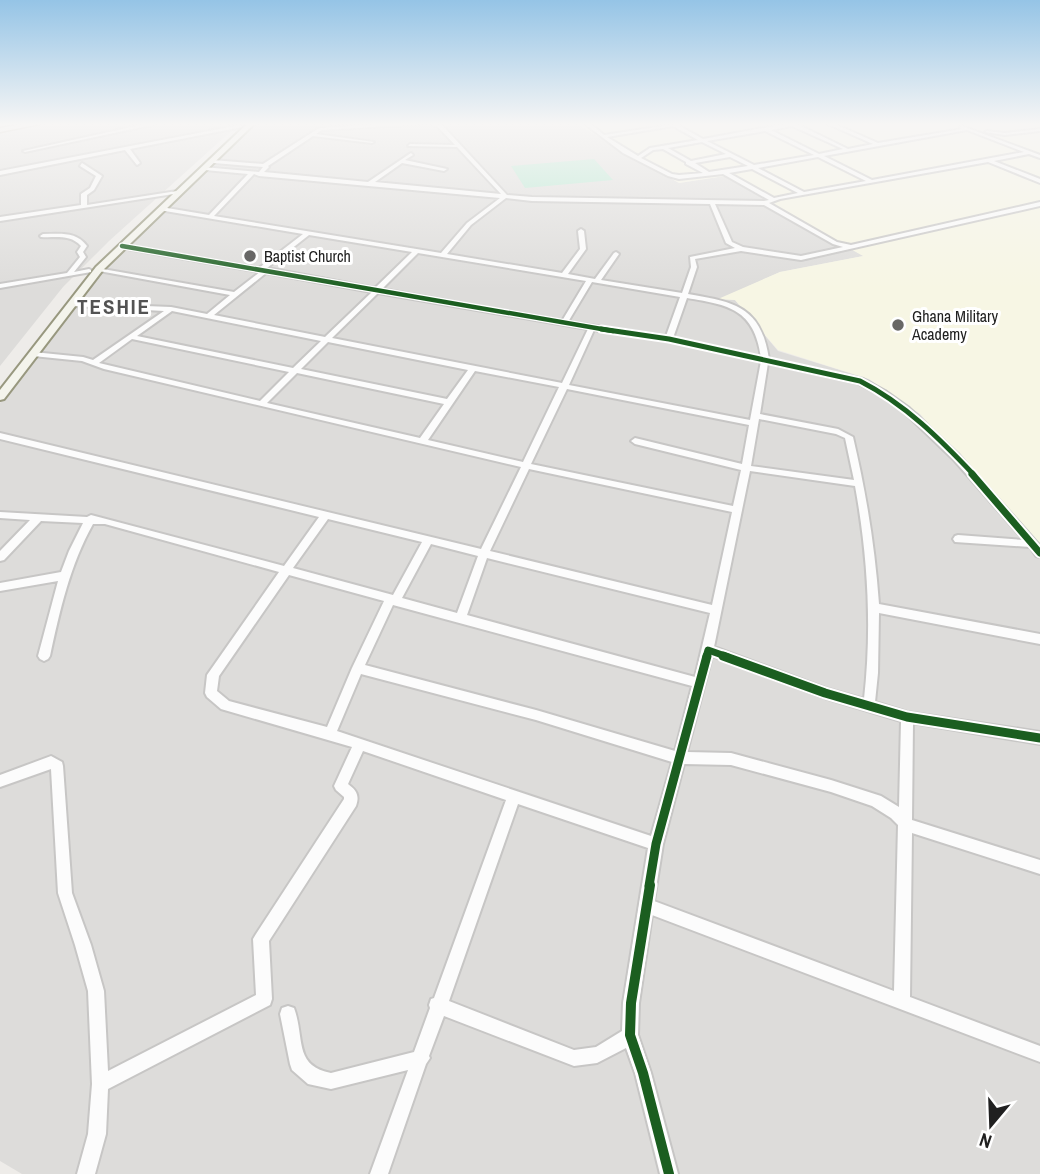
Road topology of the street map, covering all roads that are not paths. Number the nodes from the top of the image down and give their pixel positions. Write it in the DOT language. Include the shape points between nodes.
graph roads {
  1 [pos="98,179"];
  2 [pos="188,179"];
  3 [pos="192,179"];
  4 [pos="251,179"];
  5 [pos="310,179"];
  6 [pos="376,179"];
  7 [pos="488,179"];
  8 [pos="736,179"];
  9 [pos="775,179"];
  10 [pos="865,179"];
  11 [pos="889,179"];
  12 [pos="872,182"];
  13 [pos="369,184"];
  14 [pos="173,194"];
  15 [pos="804,194"];
  16 [pos="505,196"];
  17 [pos="772,199"];
  18 [pos="765,203"];
  19 [pos="712,204"];
  20 [pos="1040,204"];
  21 [pos="84,206"];
  22 [pos="161,209"];
  23 [pos="210,217"];
  24 [pos="0,219"];
  25 [pos="581,231"];
  26 [pos="307,234"];
  27 [pos="43,236"];
  28 [pos="122,246"];
  29 [pos="835,247"];
  30 [pos="741,249"];
  31 [pos="417,251"];
  32 [pos="616,254"];
  33 [pos="443,255"];
  34 [pos="94,270"];
  35 [pos="264,270"];
  36 [pos="69,274"];
  37 [pos="564,275"];
  38 [pos="594,281"];
  39 [pos="0,286"];
  40 [pos="380,290"];
  41 [pos="234,294"];
  42 [pos="683,295"];
  43 [pos="72,304"];
  44 [pos="171,309"];
  45 [pos="207,317"];
  46 [pos="564,323"];
  47 [pos="592,328"];
  48 [pos="131,337"];
  49 [pos="669,339"];
  50 [pos="327,340"];
  51 [pos="33,354"];
  52 [pos="765,360"];
  53 [pos="94,363"];
  54 [pos="472,368"];
  55 [pos="296,369"];
  56 [pos="0,383"];
  57 [pos="565,384"];
  58 [pos="0,397"];
  59 [pos="448,402"];
  60 [pos="261,404"];
  61 [pos="754,419"];
  62 [pos="0,436"];
  63 [pos="635,441"];
  64 [pos="422,442"];
  65 [pos="524,465"];
  66 [pos="746,468"];
  67 [pos="857,483"];
  68 [pos="736,510"];
  69 [pos="0,515"];
  70 [pos="40,516"];
  71 [pos="324,517"];
  72 [pos="91,518"];
  73 [pos="958,539"];
  74 [pos="427,542"];
  75 [pos="1032,544"];
  76 [pos="1040,553"];
  77 [pos="483,555"];
  78 [pos="0,557"];
  79 [pos="288,571"];
  80 [pos="62,576"];
  81 [pos="0,587"];
  82 [pos="393,600"];
  83 [pos="876,608"];
  84 [pos="716,610"];
  85 [pos="461,618"];
  86 [pos="1040,639"];
  87 [pos="708,650"];
  88 [pos="44,656"];
  89 [pos="358,668"];
  90 [pos="699,683"];
  91 [pos="869,707"];
  92 [pos="907,717"];
  93 [pos="330,734"];
  94 [pos="1040,738"];
  95 [pos="359,745"];
  96 [pos="679,758"];
  97 [pos="0,781"];
  98 [pos="514,796"];
  99 [pos="906,825"];
  100 [pos="656,844"];
  101 [pos="1040,867"];
  102 [pos="646,905"];
  103 [pos="902,1002"];
  104 [pos="437,1005"];
  105 [pos="288,1014"];
  106 [pos="630,1035"];
  107 [pos="1040,1054"];
  108 [pos="422,1058"];
  109 [pos="100,1084"];
  110 [pos="86,1174"];
  111 [pos="379,1174"];
  112 [pos="669,1174"];
  1 -- 21 [label="street" via="84,194"];
  2 -- 14 [label="main road"];
  3 -- 14 [label="main road"];
  4 -- 23 [label="street"];
  5 -- 13 [label="street"];
  6 -- 13 [label="street"];
  7 -- 16 [label="street"];
  8 -- 17 [label="street"];
  9 -- 15 [label="street"];
  10 -- 12 [label="street"];
  11 -- 12 [label="street"];
  12 -- 15 [label="street"];
  13 -- 16 [label="street"];
  14 -- 21 [label="street"];
  14 -- 22 [label="main road"];
  14 -- 34 [label="main road"];
  15 -- 17 [label="street"];
  16 -- 19 [label="street" via="571,204"];
  16 -- 33 [label="street" via="469,225"];
  17 -- 18 [label="street"];
  18 -- 19 [label="street"];
  18 -- 29 [label="street"];
  19 -- 30 [label="street" via="723,235"];
  20 -- 29 [label="street"];
  21 -- 24 [label="street"];
  22 -- 23 [label="street"];
  22 -- 28 [label="main road"];
  23 -- 26 [label="street"];
  25 -- 37 [label="street" via="583,249"];
  26 -- 31 [label="street"];
  26 -- 35 [label="street"];
  27 -- 36 [label="street" via="76,237 83,242 83,257"];
  28 -- 34 [label="main road"];
  28 -- 35 [label="street"];
  29 -- 30 [label="street" via="792,259"];
  30 -- 42 [label="street" via="692,258 694,267"];
  31 -- 33 [label="street"];
  31 -- 40 [label="street"];
  32 -- 38 [label="street"];
  33 -- 37 [label="street"];
  34 -- 36 [label="street"];
  34 -- 41 [label="street"];
  34 -- 43 [label="main road"];
  34 -- 56 [label="main road"];
  35 -- 40 [label="street"];
  35 -- 41 [label="street"];
  36 -- 39 [label="street"];
  37 -- 38 [label="street"];
  38 -- 42 [label="street"];
  38 -- 46 [label="street"];
  40 -- 46 [label="street"];
  40 -- 50 [label="street"];
  41 -- 45 [label="street"];
  42 -- 49 [label="street"];
  42 -- 52 [label="street" via="738,308 759,332"];
  43 -- 44 [label="street"];
  43 -- 51 [label="main road"];
  44 -- 45 [label="street"];
  44 -- 48 [label="street"];
  45 -- 50 [label="street"];
  46 -- 47 [label="street"];
  47 -- 49 [label="street"];
  47 -- 57 [label="street"];
  48 -- 53 [label="street"];
  48 -- 55 [label="street"];
  49 -- 52 [label="street"];
  50 -- 54 [label="street"];
  50 -- 55 [label="street"];
  51 -- 53 [label="street"];
  51 -- 58 [label="main road"];
  52 -- 61 [label="street"];
  52 -- 75 [label="street" via="875,388 944,446"];
  53 -- 60 [label="street"];
  54 -- 57 [label="street"];
  54 -- 59 [label="street"];
  55 -- 59 [label="street"];
  55 -- 60 [label="street"];
  57 -- 61 [label="street"];
  57 -- 65 [label="street"];
  59 -- 64 [label="street"];
  60 -- 64 [label="street"];
  61 -- 66 [label="street"];
  61 -- 67 [label="street" via="846,434"];
  62 -- 71 [label="street"];
  63 -- 66 [label="street"];
  64 -- 65 [label="street"];
  65 -- 68 [label="street"];
  65 -- 77 [label="street"];
  66 -- 67 [label="street"];
  66 -- 68 [label="street"];
  67 -- 83 [label="street"];
  68 -- 84 [label="street"];
  69 -- 70 [label="street"];
  70 -- 72 [label="street"];
  70 -- 78 [label="street"];
  71 -- 74 [label="street"];
  71 -- 79 [label="street"];
  72 -- 79 [label="street"];
  72 -- 80 [label="street"];
  73 -- 75 [label="street"];
  74 -- 77 [label="street"];
  74 -- 82 [label="street"];
  75 -- 76 [label="street"];
  77 -- 84 [label="street"];
  77 -- 85 [label="street"];
  79 -- 82 [label="street"];
  79 -- 93 [label="street" via="213,675 211,692 225,705"];
  80 -- 81 [label="street"];
  80 -- 88 [label="street"];
  82 -- 85 [label="street"];
  82 -- 89 [label="street"];
  83 -- 86 [label="street"];
  83 -- 91 [label="street"];
  84 -- 87 [label="street"];
  85 -- 90 [label="street"];
  87 -- 90 [label="street"];
  87 -- 91 [label="street"];
  89 -- 93 [label="street"];
  89 -- 96 [label="street"];
  90 -- 96 [label="street"];
  91 -- 92 [label="street"];
  92 -- 94 [label="street"];
  92 -- 99 [label="street"];
  93 -- 95 [label="street"];
  95 -- 98 [label="street"];
  95 -- 109 [label="street" via="341,786 351,794 351,801 261,939 264,999"];
  96 -- 99 [label="street" via="731,759 831,786 876,801"];
  96 -- 100 [label="street"];
  97 -- 109 [label="street" via="51,762 57,766 65,893 96,991"];
  98 -- 100 [label="street"];
  98 -- 104 [label="street"];
  99 -- 101 [label="street"];
  99 -- 103 [label="street"];
  100 -- 102 [label="street"];
  102 -- 103 [label="street"];
  102 -- 106 [label="street"];
  103 -- 107 [label="street"];
  104 -- 106 [label="street" via="575,1058 600,1055"];
  104 -- 108 [label="street"];
  105 -- 108 [label="street" via="298,1064 314,1078 331,1081"];
  106 -- 112 [label="street"];
  108 -- 111 [label="street"];
  109 -- 110 [label="street" via="97,1134"];
}
